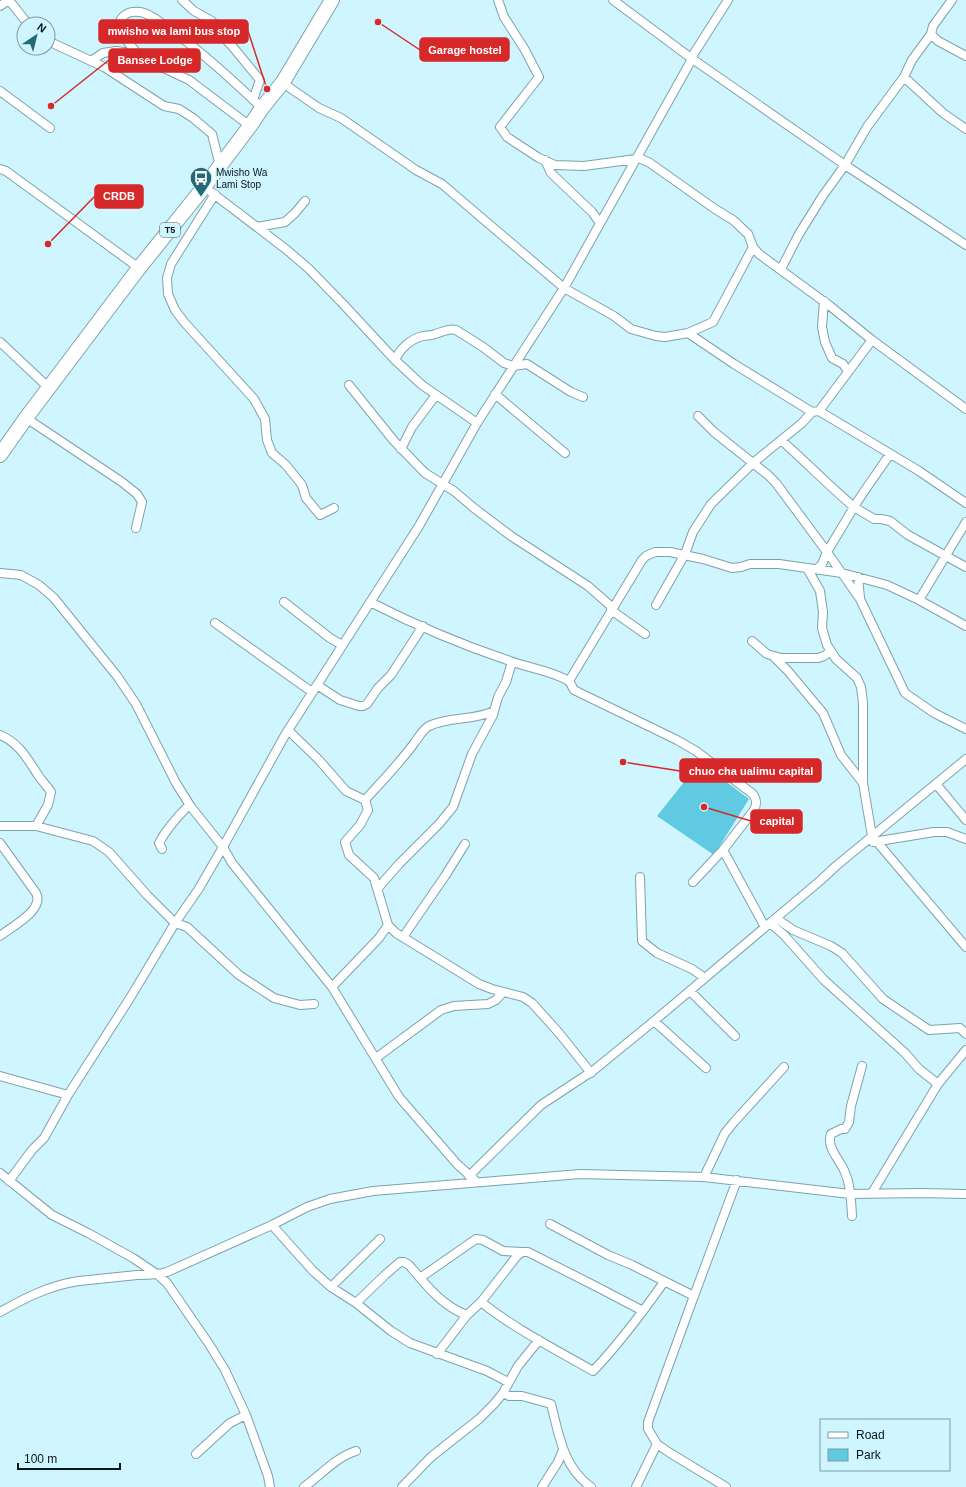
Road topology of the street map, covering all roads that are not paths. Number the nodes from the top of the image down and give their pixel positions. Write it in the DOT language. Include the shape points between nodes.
graph roads {
  1 [pos="9,0"];
  2 [pos="182,0"];
  3 [pos="332,0"];
  4 [pos="498,0"];
  5 [pos="613,0"];
  6 [pos="728,0"];
  7 [pos="952,0"];
  8 [pos="0,6"];
  9 [pos="22,16"];
  10 [pos="931,34"];
  11 [pos="56,45"];
  12 [pos="966,56"];
  13 [pos="140,57"];
  14 [pos="691,58"];
  15 [pos="91,61"];
  16 [pos="904,77"];
  17 [pos="283,82"];
  18 [pos="0,91"];
  19 [pos="258,104"];
  20 [pos="250,126"];
  21 [pos="50,128"];
  22 [pos="966,129"];
  23 [pos="637,158"];
  24 [pos="545,160"];
  25 [pos="845,164"];
  26 [pos="220,166"];
  27 [pos="0,169"];
  28 [pos="209,191"];
  29 [pos="305,201"];
  30 [pos="600,223"];
  31 [pos="256,227"];
  32 [pos="966,245"];
  33 [pos="753,247"];
  34 [pos="139,268"];
  35 [pos="780,269"];
  36 [pos="564,288"];
  37 [pos="824,301"];
  38 [pos="688,333"];
  39 [pos="872,340"];
  40 [pos="0,342"];
  41 [pos="395,360"];
  42 [pos="513,366"];
  43 [pos="848,371"];
  44 [pos="349,385"];
  45 [pos="49,388"];
  46 [pos="495,394"];
  47 [pos="436,395"];
  48 [pos="583,397"];
  49 [pos="962,402"];
  50 [pos="966,409"];
  51 [pos="816,411"];
  52 [pos="698,416"];
  53 [pos="26,418"];
  54 [pos="477,423"];
  55 [pos="781,440"];
  56 [pos="401,449"];
  57 [pos="565,453"];
  58 [pos="890,454"];
  59 [pos="0,455"];
  60 [pos="753,463"];
  61 [pos="443,484"];
  62 [pos="966,503"];
  63 [pos="854,507"];
  64 [pos="334,508"];
  65 [pos="966,522"];
  66 [pos="136,528"];
  67 [pos="827,552"];
  68 [pos="685,554"];
  69 [pos="946,555"];
  70 [pos="966,567"];
  71 [pos="807,568"];
  72 [pos="820,570"];
  73 [pos="0,572"];
  74 [pos="842,573"];
  75 [pos="858,577"];
  76 [pos="820,591"];
  77 [pos="860,599"];
  78 [pos="919,600"];
  79 [pos="284,602"];
  80 [pos="370,602"];
  81 [pos="656,605"];
  82 [pos="612,609"];
  83 [pos="215,623"];
  84 [pos="423,626"];
  85 [pos="966,626"];
  86 [pos="645,634"];
  87 [pos="752,641"];
  88 [pos="342,645"];
  89 [pos="831,651"];
  90 [pos="774,656"];
  91 [pos="512,662"];
  92 [pos="569,681"];
  93 [pos="315,688"];
  94 [pos="494,711"];
  95 [pos="966,729"];
  96 [pos="288,730"];
  97 [pos="0,735"];
  98 [pos="966,759"];
  99 [pos="863,783"];
  100 [pos="936,784"];
  101 [pos="365,800"];
  102 [pos="190,804"];
  103 [pos="966,820"];
  104 [pos="0,826"];
  105 [pos="36,826"];
  106 [pos="874,839"];
  107 [pos="966,839"];
  108 [pos="0,843"];
  109 [pos="465,844"];
  110 [pos="223,847"];
  111 [pos="162,849"];
  112 [pos="723,850"];
  113 [pos="640,877"];
  114 [pos="693,882"];
  115 [pos="378,888"];
  116 [pos="175,923"];
  117 [pos="770,923"];
  118 [pos="388,925"];
  119 [pos="0,936"];
  120 [pos="402,937"];
  121 [pos="966,947"];
  122 [pos="705,978"];
  123 [pos="332,987"];
  124 [pos="690,991"];
  125 [pos="503,992"];
  126 [pos="314,1004"];
  127 [pos="654,1021"];
  128 [pos="966,1034"];
  129 [pos="735,1036"];
  130 [pos="966,1050"];
  131 [pos="376,1058"];
  132 [pos="862,1066"];
  133 [pos="784,1067"];
  134 [pos="706,1068"];
  135 [pos="591,1072"];
  136 [pos="0,1076"];
  137 [pos="938,1084"];
  138 [pos="68,1095"];
  139 [pos="0,1173"];
  140 [pos="469,1176"];
  141 [pos="704,1177"];
  142 [pos="737,1180"];
  143 [pos="9,1182"];
  144 [pos="477,1182"];
  145 [pos="872,1193"];
  146 [pos="850,1194"];
  147 [pos="966,1194"];
  148 [pos="852,1216"];
  149 [pos="550,1224"];
  150 [pos="272,1225"];
  151 [pos="380,1239"];
  152 [pos="522,1252"];
  153 [pos="158,1275"];
  154 [pos="420,1278"];
  155 [pos="664,1282"];
  156 [pos="331,1287"];
  157 [pos="694,1296"];
  158 [pos="481,1302"];
  159 [pos="356,1303"];
  160 [pos="643,1311"];
  161 [pos="0,1312"];
  162 [pos="467,1315"];
  163 [pos="538,1340"];
  164 [pos="437,1354"];
  165 [pos="508,1382"];
  166 [pos="503,1393"];
  167 [pos="246,1415"];
  168 [pos="658,1444"];
  169 [pos="563,1450"];
  170 [pos="356,1451"];
  171 [pos="196,1454"];
  172 [pos="270,1487"];
  173 [pos="304,1487"];
  174 [pos="402,1487"];
  175 [pos="542,1487"];
  176 [pos="591,1487"];
  177 [pos="636,1487"];
  178 [pos="726,1487"];
  1 -- 8 [label="street"];
  1 -- 9 [label="street"];
  2 -- 19 [label="street" via="194,11 212,21 217,31 260,80"];
  3 -- 17 [label="highway, T5"];
  4 -- 24 [label="street" via="504,17 539,77 500,127 507,137"];
  5 -- 14 [label="street"];
  6 -- 14 [label="street"];
  7 -- 10 [label="street" via="933,26"];
  10 -- 12 [label="street" via="938,41"];
  10 -- 16 [label="street" via="912,60"];
  11 -- 15 [label="street"];
  13 -- 15 [label="street" via="116,51 103,53"];
  13 -- 19 [label="street" via="123,35 119,25 125,14 131,12 146,13 171,30"];
  13 -- 20 [label="street" via="188,80"];
  14 -- 23 [label="street"];
  14 -- 25 [label="street"];
  15 -- 26 [label="street" via="164,106 179,109 193,118 212,134"];
  16 -- 22 [label="street" via="943,113"];
  16 -- 25 [label="street" via="867,126"];
  17 -- 19 [label="highway, T5"];
  17 -- 36 [label="street" via="319,108 341,118 416,170 442,184"];
  18 -- 21 [label="street"];
  19 -- 20 [label="highway, T5"];
  20 -- 26 [label="highway, T5"];
  23 -- 24 [label="street" via="584,166 555,165"];
  23 -- 30 [label="street"];
  23 -- 33 [label="street" via="650,163 733,220 748,234"];
  24 -- 30 [label="street" via="551,173"];
  25 -- 32 [label="street"];
  25 -- 35 [label="street" via="799,234"];
  26 -- 28 [label="highway, T5"];
  27 -- 34 [label="street"];
  28 -- 31 [label="street"];
  28 -- 34 [label="highway, T5"];
  28 -- 64 [label="street" via="171,264 167,288 171,302 184,322 254,399 265,420 267,440 272,453 286,465 302,485 306,498 320,515"];
  29 -- 31 [label="street" via="285,222"];
  30 -- 36 [label="street"];
  31 -- 41 [label="street" via="309,269"];
  33 -- 35 [label="street"];
  33 -- 38 [label="street" via="713,322"];
  34 -- 45 [label="highway, T5"];
  35 -- 37 [label="street"];
  36 -- 38 [label="street" via="614,316 631,329 656,336"];
  36 -- 42 [label="street"];
  37 -- 39 [label="street"];
  37 -- 43 [label="street" via="824,342 832,358 843,364"];
  38 -- 51 [label="street" via="734,364"];
  39 -- 43 [label="street"];
  39 -- 49 [label="street" via="943,394"];
  40 -- 45 [label="street"];
  41 -- 42 [label="street" via="405,346 416,338 452,329 504,363"];
  41 -- 47 [label="street"];
  42 -- 46 [label="street"];
  42 -- 48 [label="street" via="527,364"];
  43 -- 51 [label="street"];
  44 -- 56 [label="street"];
  45 -- 53 [label="highway, T5"];
  46 -- 54 [label="street"];
  46 -- 57 [label="street"];
  47 -- 54 [label="street"];
  47 -- 56 [label="street" via="412,426"];
  49 -- 50 [label="street"];
  51 -- 55 [label="street"];
  51 -- 58 [label="street"];
  52 -- 60 [label="street"];
  53 -- 59 [label="highway, T5"];
  53 -- 66 [label="street" via="137,494 142,502"];
  54 -- 61 [label="street"];
  55 -- 60 [label="street"];
  55 -- 63 [label="street"];
  56 -- 61 [label="street" via="425,473"];
  58 -- 62 [label="street"];
  58 -- 63 [label="street"];
  60 -- 67 [label="street" via="776,483"];
  60 -- 68 [label="street" via="711,504 692,532"];
  61 -- 80 [label="street"];
  61 -- 82 [label="street" via="511,536 588,586"];
  63 -- 67 [label="street"];
  63 -- 69 [label="street" via="874,519 890,521 908,535"];
  65 -- 69 [label="street"];
  67 -- 72 [label="street"];
  67 -- 74 [label="street"];
  68 -- 71 [label="street" via="732,568 750,564 779,564"];
  68 -- 81 [label="street"];
  68 -- 82 [label="street" via="659,552 646,556"];
  69 -- 70 [label="street"];
  69 -- 78 [label="street"];
  71 -- 72 [label="street"];
  71 -- 76 [label="street"];
  72 -- 74 [label="street"];
  72 -- 76 [label="street"];
  73 -- 102 [label="street" via="21,575 39,585 54,598 117,676 136,704 176,783"];
  74 -- 75 [label="street"];
  74 -- 77 [label="street"];
  75 -- 77 [label="street"];
  75 -- 78 [label="street"];
  76 -- 89 [label="street" via="823,636"];
  77 -- 95 [label="street" via="905,693 934,713"];
  78 -- 85 [label="street"];
  79 -- 88 [label="street"];
  80 -- 84 [label="street"];
  80 -- 88 [label="street"];
  82 -- 86 [label="street"];
  82 -- 92 [label="street"];
  83 -- 93 [label="street"];
  84 -- 91 [label="street"];
  84 -- 93 [label="street" via="391,675 364,706 340,700"];
  87 -- 90 [label="street" via="767,654"];
  88 -- 93 [label="street"];
  89 -- 90 [label="street" via="818,658 785,659"];
  89 -- 99 [label="street" via="857,678 861,687"];
  90 -- 99 [label="street" via="823,713 841,754"];
  91 -- 92 [label="street"];
  91 -- 94 [label="street"];
  92 -- 112 [label="street" via="574,690 696,751 753,794 756,799 754,810"];
  93 -- 96 [label="street"];
  94 -- 101 [label="street" via="476,717 443,721 426,728 402,761"];
  94 -- 115 [label="street" via="475,746 453,807"];
  96 -- 101 [label="street" via="346,791"];
  96 -- 110 [label="street"];
  97 -- 105 [label="street" via="10,739 24,753 51,792 48,805"];
  98 -- 100 [label="street"];
  99 -- 106 [label="street"];
  100 -- 103 [label="street"];
  100 -- 106 [label="street"];
  101 -- 115 [label="street" via="368,810 360,825 344,842 349,855 374,878"];
  102 -- 110 [label="street"];
  102 -- 111 [label="street" via="164,833 159,843"];
  104 -- 105 [label="street"];
  105 -- 116 [label="street" via="94,841 108,852"];
  106 -- 107 [label="street" via="948,832"];
  106 -- 117 [label="street" via="864,843"];
  106 -- 121 [label="street"];
  108 -- 119 [label="street" via="36,893 38,904 14,927"];
  109 -- 120 [label="street"];
  110 -- 116 [label="street"];
  110 -- 123 [label="street" via="232,863"];
  112 -- 114 [label="street"];
  112 -- 117 [label="street"];
  113 -- 122 [label="street" via="642,941 657,953"];
  115 -- 118 [label="street"];
  116 -- 126 [label="street" via="187,927 239,975 274,998 300,1005"];
  116 -- 138 [label="street"];
  117 -- 122 [label="street"];
  117 -- 128 [label="street" via="793,930 842,953 883,999 923,1027 932,1031 960,1028"];
  117 -- 137 [label="street" via="824,980"];
  118 -- 120 [label="street"];
  118 -- 123 [label="street" via="380,938"];
  120 -- 125 [label="street" via="465,977"];
  122 -- 124 [label="street"];
  123 -- 131 [label="street"];
  124 -- 127 [label="street"];
  124 -- 129 [label="street"];
  125 -- 131 [label="street" via="488,1004 454,1006 441,1010"];
  125 -- 135 [label="street" via="523,997 532,1003"];
  127 -- 134 [label="street"];
  127 -- 135 [label="street"];
  130 -- 137 [label="street"];
  131 -- 140 [label="street" via="399,1097"];
  132 -- 146 [label="street" via="849,1122 845,1129 831,1134 829,1138 829,1144 844,1170"];
  133 -- 141 [label="street" via="725,1133"];
  135 -- 140 [label="street" via="541,1105"];
  136 -- 138 [label="street"];
  137 -- 145 [label="street"];
  138 -- 143 [label="street" via="44,1138"];
  139 -- 143 [label="street"];
  140 -- 144 [label="street"];
  141 -- 142 [label="street"];
  141 -- 144 [label="street" via="580,1174"];
  142 -- 146 [label="street"];
  142 -- 157 [label="street"];
  143 -- 153 [label="street" via="52,1215 133,1258"];
  144 -- 150 [label="street" via="373,1191 330,1199 307,1207"];
  145 -- 146 [label="street"];
  145 -- 147 [label="street"];
  146 -- 148 [label="street"];
  149 -- 155 [label="street"];
  150 -- 153 [label="street"];
  150 -- 156 [label="street" via="313,1271"];
  151 -- 156 [label="street"];
  152 -- 154 [label="street" via="503,1251 483,1240 476,1240"];
  152 -- 158 [label="street"];
  152 -- 160 [label="street" via="528,1252"];
  153 -- 161 [label="street" via="77,1281 56,1286"];
  153 -- 167 [label="street" via="168,1283 209,1344"];
  154 -- 159 [label="street" via="409,1265 400,1262"];
  154 -- 162 [label="street" via="456,1311"];
  155 -- 157 [label="street"];
  155 -- 160 [label="street"];
  156 -- 159 [label="street"];
  157 -- 168 [label="street" via="648,1422 648,1429"];
  158 -- 162 [label="street"];
  158 -- 163 [label="street"];
  159 -- 164 [label="street" via="410,1343"];
  160 -- 163 [label="street" via="594,1371"];
  162 -- 164 [label="street"];
  163 -- 165 [label="street"];
  164 -- 165 [label="street" via="487,1371"];
  165 -- 166 [label="street"];
  166 -- 169 [label="street" via="551,1404"];
  166 -- 174 [label="street" via="479,1419 431,1457"];
  167 -- 171 [label="street" via="230,1423"];
  167 -- 172 [label="street"];
  168 -- 177 [label="street"];
  168 -- 178 [label="street"];
  169 -- 175 [label="street"];
  169 -- 176 [label="street" via="573,1468"];
  170 -- 173 [label="street" via="349,1453"];
}
